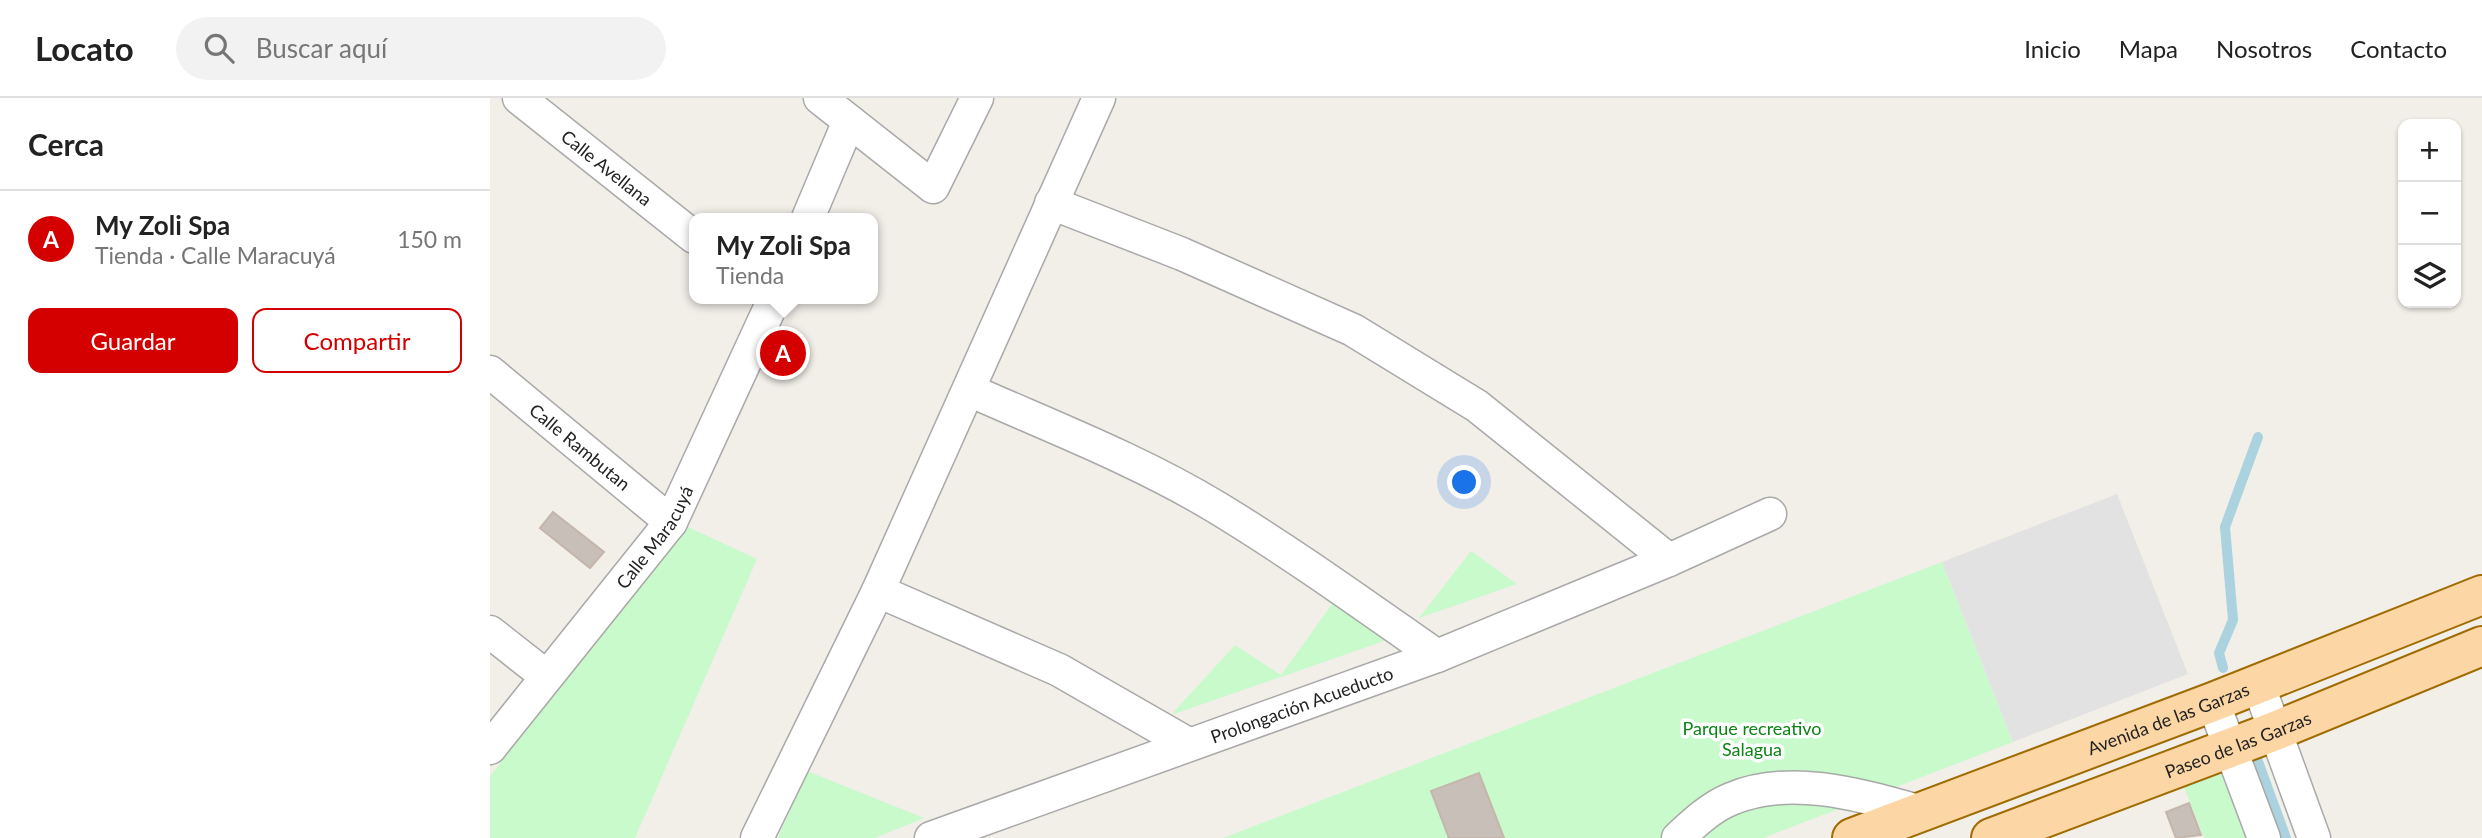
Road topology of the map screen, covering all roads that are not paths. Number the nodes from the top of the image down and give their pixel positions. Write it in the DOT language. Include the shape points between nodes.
graph roads {
  1 [pos="519,98"];
  2 [pos="820,98"];
  3 [pos="977,98"];
  4 [pos="1099,98"];
  5 [pos="849,121"];
  6 [pos="1051,203"];
  7 [pos="810,213"];
  8 [pos="689,233"];
  9 [pos="771,304"];
  10 [pos="490,372"];
  11 [pos="970,390"];
  12 [pos="1770,514"];
  13 [pos="671,522"];
  14 [pos="1669,560"];
  15 [pos="878,591"];
  16 [pos="2482,595"];
  17 [pos="490,632"];
  18 [pos="2482,646"];
  19 [pos="1437,656"];
  20 [pos="546,676"];
  21 [pos="2258,684"];
  22 [pos="2213,702"];
  23 [pos="2275,731"];
  24 [pos="1188,744"];
  25 [pos="2231,745"];
  26 [pos="490,748"];
  27 [pos="1918,811"];
  28 [pos="757,838"];
  29 [pos="931,838"];
  30 [pos="1678,838"];
  31 [pos="1852,838"];
  32 [pos="1991,838"];
  33 [pos="2264,838"];
  34 [pos="2315,838"];
  1 -- 8 [label="street, Calle Avellana"];
  2 -- 5 [label="street"];
  3 -- 5 [label="street" via="933,187"];
  4 -- 6 [label="street"];
  5 -- 7 [label="street"];
  6 -- 11 [label="street"];
  6 -- 14 [label="street" via="1182,254 1353,330 1477,406"];
  9 -- 13 [label="street, Calle Maracuyá"];
  10 -- 13 [label="street, Calle Rambutan"];
  11 -- 15 [label="street"];
  11 -- 19 [label="street" via="1130,461 1214,506"];
  12 -- 14 [label="street, Prolongación Acueducto"];
  13 -- 20 [label="street, Calle Maracuyá"];
  14 -- 19 [label="street, Prolongación Acueducto"];
  15 -- 24 [label="street" via="1059,670"];
  15 -- 28 [label="street"];
  16 -- 21 [label="main road, Avenida de las Garzas"];
  17 -- 20 [label="street"];
  18 -- 23 [label="main road, Paseo de las Garzas"];
  19 -- 24 [label="street, Prolongación Acueducto"];
  20 -- 26 [label="street, Calle Maracuyá"];
  21 -- 22 [label="main road, Avenida de las Garzas"];
  21 -- 23 [label="street"];
  22 -- 25 [label="street"];
  22 -- 27 [label="main road, Avenida de las Garzas"];
  23 -- 25 [label="main road, Paseo de las Garzas"];
  23 -- 34 [label="street"];
  24 -- 29 [label="street, Prolongación Acueducto"];
  25 -- 32 [label="main road, Paseo de las Garzas"];
  25 -- 33 [label="street"];
  27 -- 30 [label="street" via="1835,789 1777,789 1731,799"];
  27 -- 31 [label="main road, Avenida de las Garzas"];
}
